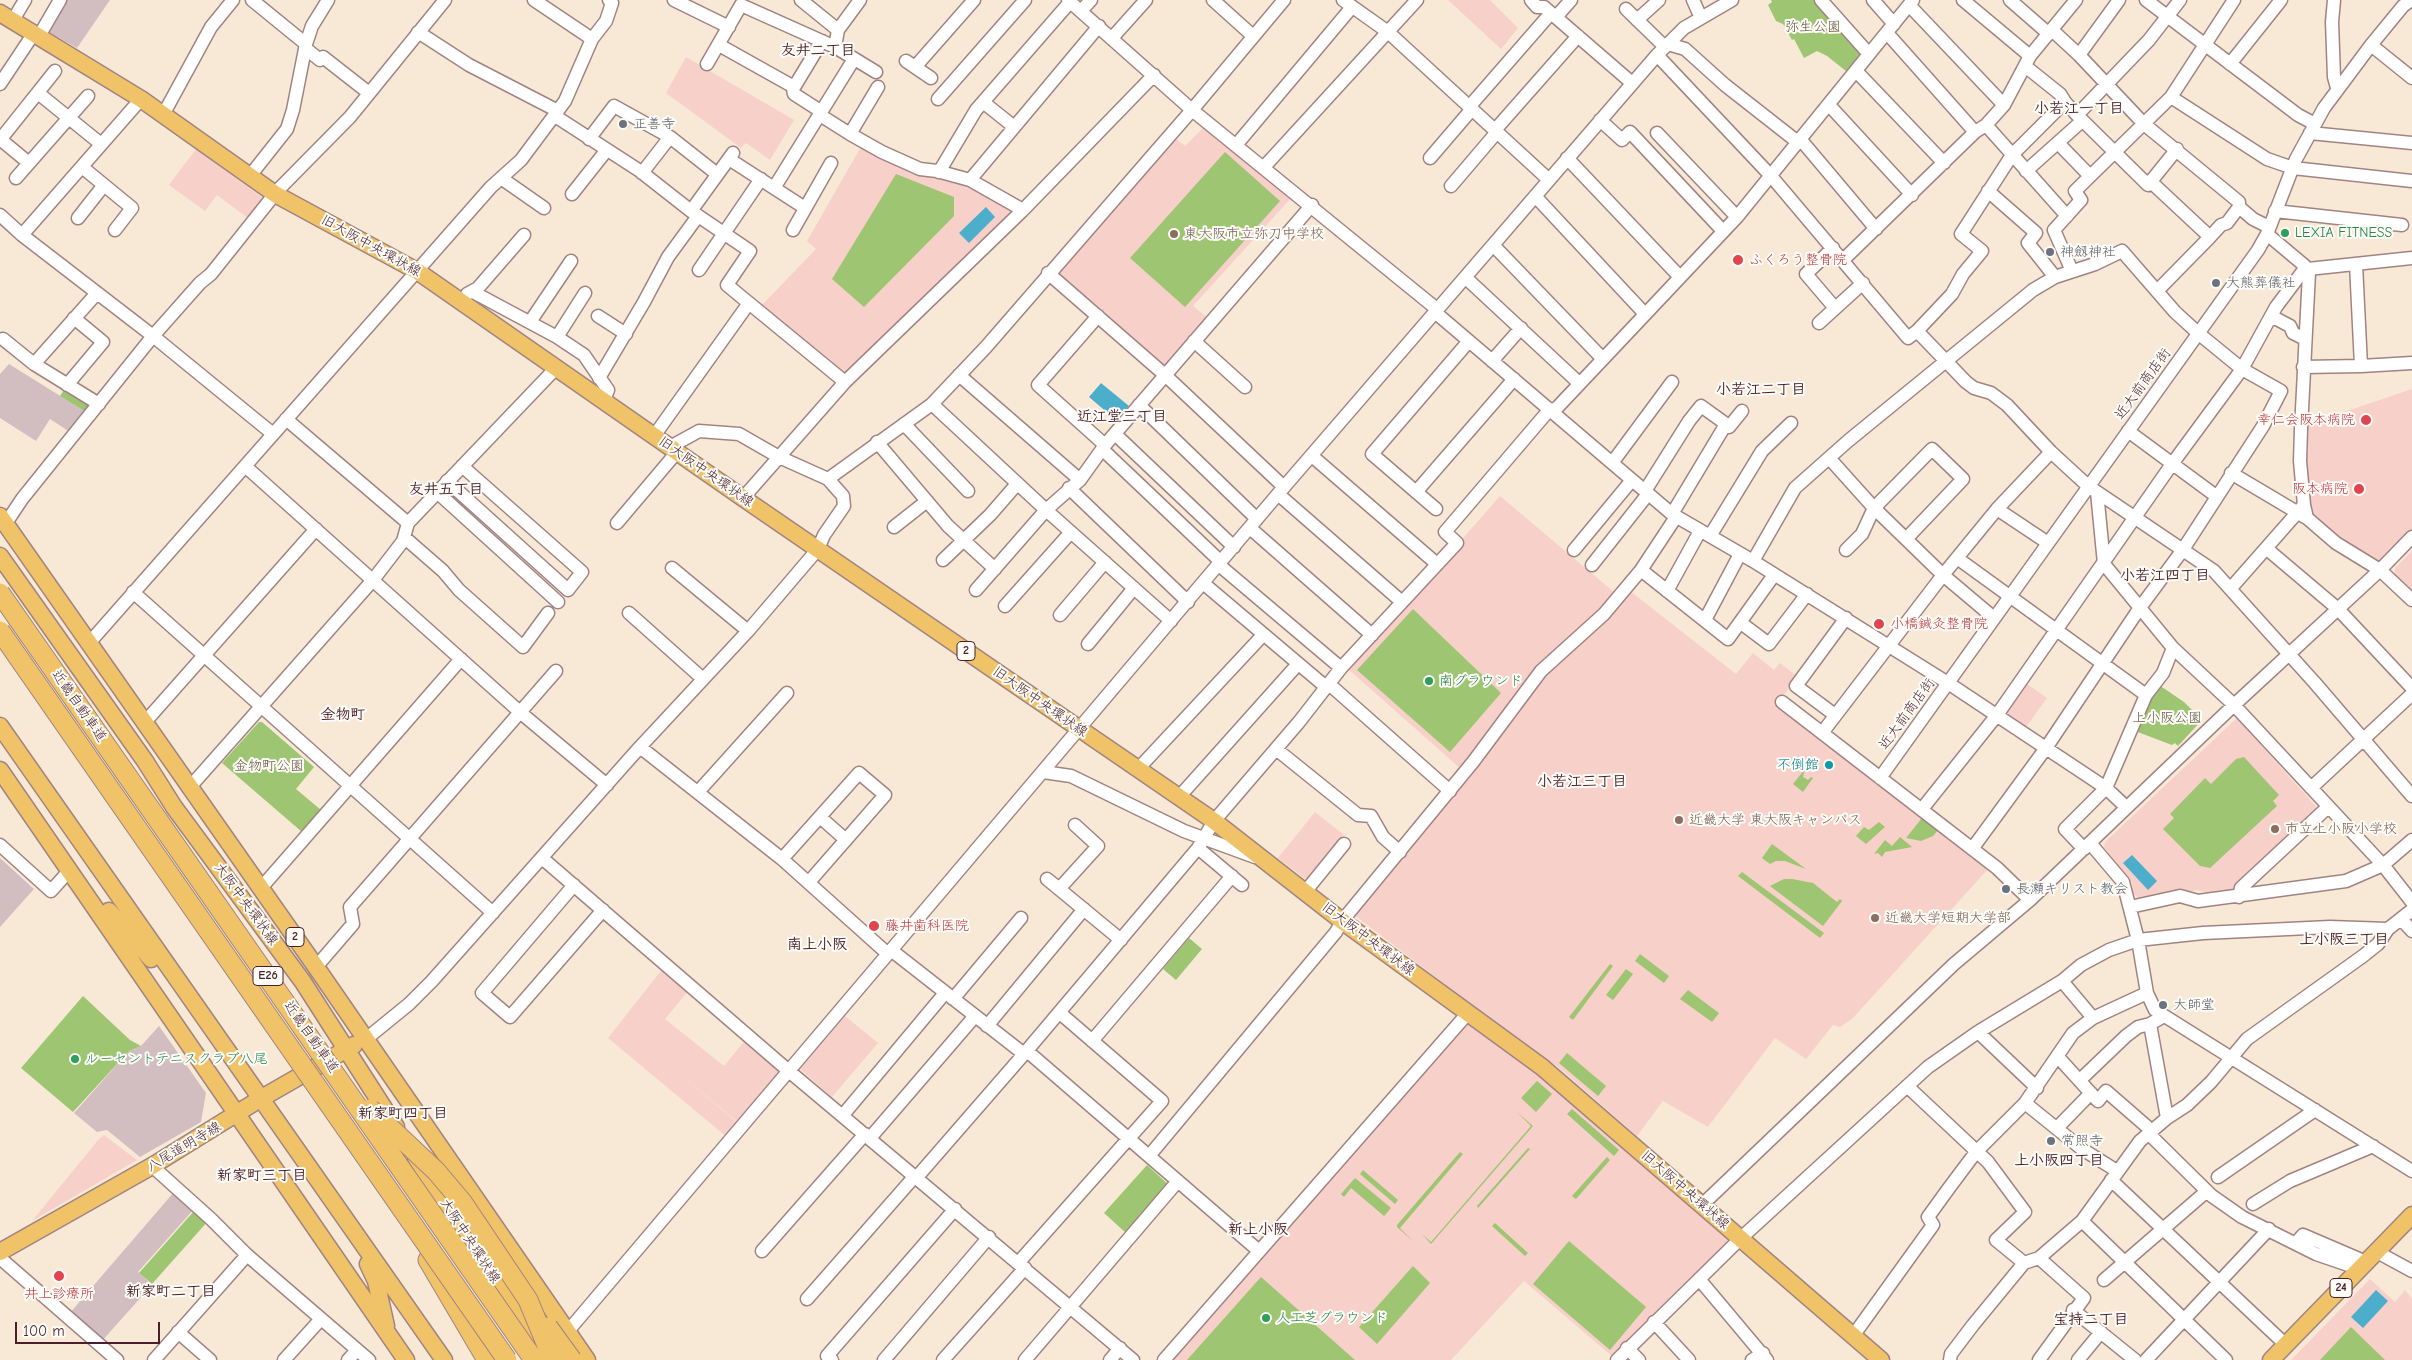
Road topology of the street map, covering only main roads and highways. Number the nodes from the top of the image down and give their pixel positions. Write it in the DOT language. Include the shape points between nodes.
graph roads {
  1 [pos="6,16"];
  2 [pos="3,519"];
  3 [pos="0,556"];
  4 [pos="0,593"];
  5 [pos="0,631"];
  6 [pos="90,642"];
  7 [pos="0,726"];
  8 [pos="145,761"];
  9 [pos="0,770"];
  10 [pos="29,814"];
  11 [pos="197,1010"];
  12 [pos="366,1039"];
  13 [pos="346,1050"];
  14 [pos="342,1082"];
  15 [pos="260,1099"];
  16 [pos="335,1112"];
  17 [pos="237,1114"];
  18 [pos="2412,1215"];
  19 [pos="354,1230"];
  20 [pos="0,1252"];
  21 [pos="528,1300"];
  22 [pos="389,1336"];
  23 [pos="544,1359"];
  24 [pos="406,1360"];
  25 [pos="444,1360"];
  26 [pos="487,1360"];
  27 [pos="507,1360"];
  28 [pos="572,1360"];
  29 [pos="586,1360"];
  30 [pos="1881,1360"];
  31 [pos="2271,1360"];
  1 -- 30 [label="main road, 旧大阪中央環状線 / 2" via="141,99 275,194 417,271 1214,821 1542,1067"];
  2 -- 6 [label="main road, 2"];
  3 -- 8 [label="main road, 大阪中央環状線 / 2"];
  4 -- 14 [label="highway, 近畿自動車道 / E26, bridge"];
  5 -- 16 [label="highway, 近畿自動車道 / E26, bridge"];
  6 -- 8 [label="main road" via="132,722"];
  6 -- 12 [label="main road, 2"];
  7 -- 11 [label="main road"];
  8 -- 13 [label="main road, 大阪中央環状線 / 2" via="174,807 303,982"];
  9 -- 10 [label="main road"];
  10 -- 11 [label="main road" via="118,922"];
  10 -- 17 [label="main road"];
  11 -- 15 [label="main road"];
  12 -- 13 [label="main road, 八尾道明寺線"];
  12 -- 29 [label="main road, 2"];
  13 -- 15 [label="main road, 八尾道明寺線"];
  13 -- 23 [label="main road, 大阪中央環状線 / 2"];
  14 -- 21 [label="highway, bridge" via="450,1186"];
  14 -- 23 [label="highway, 近畿自動車道 / E26, bridge"];
  15 -- 17 [label="main road, 八尾道明寺線"];
  15 -- 19 [label="main road"];
  16 -- 26 [label="highway, bridge"];
  16 -- 27 [label="highway, 近畿自動車道 / E26, bridge"];
  17 -- 20 [label="main road, 八尾道明寺線"];
  17 -- 22 [label="main road"];
  18 -- 31 [label="main road, 24"];
  19 -- 22 [label="main road" via="376,1281"];
  19 -- 25 [label="main road"];
  21 -- 23 [label="highway, bridge"];
  21 -- 28 [label="highway, bridge"];
  22 -- 24 [label="main road"];
}
